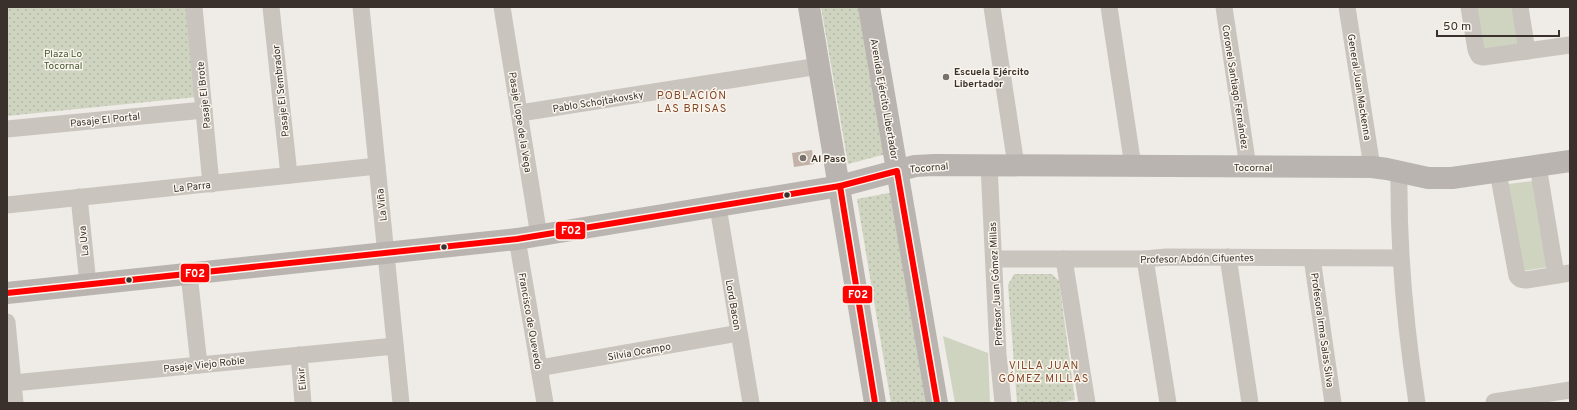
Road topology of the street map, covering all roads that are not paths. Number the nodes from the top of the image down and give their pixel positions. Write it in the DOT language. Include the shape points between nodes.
graph roads {
  1 [pos="194,7"];
  2 [pos="271,7"];
  3 [pos="361,7"];
  4 [pos="502,7"];
  5 [pos="809,7"];
  6 [pos="869,7"];
  7 [pos="992,7"];
  8 [pos="1109,7"];
  9 [pos="1224,7"];
  10 [pos="1347,7"];
  11 [pos="1469,7"];
  12 [pos="1520,7"];
  13 [pos="1570,45"];
  14 [pos="1527,52"];
  15 [pos="819,66"];
  16 [pos="204,110"];
  17 [pos="520,113"];
  18 [pos="7,129"];
  19 [pos="1570,161"];
  20 [pos="989,165"];
  21 [pos="1016,165"];
  22 [pos="377,166"];
  23 [pos="1133,166"];
  24 [pos="1248,166"];
  25 [pos="1538,166"];
  26 [pos="1372,167"];
  27 [pos="897,171"];
  28 [pos="1399,171"];
  29 [pos="1498,172"];
  30 [pos="289,175"];
  31 [pos="211,184"];
  32 [pos="840,186"];
  33 [pos="79,197"];
  34 [pos="7,205"];
  35 [pos="718,207"];
  36 [pos="539,236"];
  37 [pos="517,240"];
  38 [pos="386,254"];
  39 [pos="1228,257"];
  40 [pos="1312,258"];
  41 [pos="1400,258"];
  42 [pos="994,260"];
  43 [pos="1064,260"];
  44 [pos="1145,260"];
  45 [pos="189,274"];
  46 [pos="1563,274"];
  47 [pos="88,284"];
  48 [pos="7,293"];
  49 [pos="7,322"];
  50 [pos="739,334"];
  51 [pos="395,346"];
  52 [pos="299,355"];
  53 [pos="198,365"];
  54 [pos="539,368"];
  55 [pos="13,383"];
  56 [pos="1570,390"];
  57 [pos="1530,400"];
  58 [pos="1494,402"];
  59 [pos="16,403"];
  60 [pos="303,403"];
  61 [pos="401,403"];
  62 [pos="545,403"];
  63 [pos="751,403"];
  64 [pos="875,403"];
  65 [pos="937,403"];
  66 [pos="1003,403"];
  67 [pos="1087,403"];
  68 [pos="1168,403"];
  69 [pos="1250,403"];
  70 [pos="1333,403"];
  71 [pos="1418,403"];
  1 -- 16 [label="street, Pasaje El Brote"];
  2 -- 30 [label="street, Pasaje El Sembrador"];
  3 -- 22 [label="street, La Viña"];
  4 -- 17 [label="street, Pasaje Lope de la Vega"];
  5 -- 15 [label="street"];
  6 -- 27 [label="street, Avenida Ejército Libertador"];
  7 -- 21 [label="street"];
  8 -- 23 [label="street"];
  9 -- 24 [label="street, Coronel Santiago Fernández"];
  10 -- 26 [label="street, General Juan Mackenna"];
  11 -- 14 [label="street" via="1479,56"];
  12 -- 14 [label="street"];
  13 -- 14 [label="street"];
  15 -- 17 [label="street, Pablo Schojtakovsky"];
  15 -- 32 [label="street"];
  16 -- 18 [label="street, Pasaje El Portal"];
  16 -- 31 [label="street, Pasaje El Brote"];
  17 -- 36 [label="street, Pasaje Lope de la Vega"];
  19 -- 25 [label="street, Tocornal"];
  20 -- 21 [label="street, Tocornal"];
  20 -- 27 [label="street, Tocornal" via="915,166"];
  20 -- 42 [label="street, Profesor Juan Gómez Millas"];
  21 -- 23 [label="street, Tocornal"];
  22 -- 30 [label="street, La Parra"];
  22 -- 38 [label="street, La Viña"];
  23 -- 24 [label="street, Tocornal"];
  24 -- 26 [label="street, Tocornal"];
  25 -- 29 [label="street, Tocornal"];
  25 -- 46 [label="street"];
  26 -- 28 [label="street, Tocornal"];
  27 -- 32 [label="street, Tocornal"];
  27 -- 65 [label="street, Avenida Ejército Libertador"];
  28 -- 29 [label="street, Tocornal" via="1440,179"];
  28 -- 41 [label="street"];
  29 -- 46 [label="street" via="1516,273 1520,279 1526,280"];
  30 -- 31 [label="street, La Parra"];
  31 -- 33 [label="street, La Parra"];
  32 -- 35 [label="street, Tocornal"];
  32 -- 64 [label="street"];
  33 -- 34 [label="street, La Parra"];
  33 -- 47 [label="street, La Uva"];
  35 -- 36 [label="street, Tocornal"];
  35 -- 50 [label="street, Lord Bacon"];
  36 -- 37 [label="street, Tocornal"];
  37 -- 38 [label="street, Tocornal"];
  37 -- 54 [label="street, Francisco de Quevedo"];
  38 -- 45 [label="street, Tocornal"];
  38 -- 51 [label="street, La Viña"];
  39 -- 40 [label="street, Profesor Abdón Cifuentes"];
  39 -- 44 [label="street, Profesor Abdón Cifuentes" via="1166,257"];
  39 -- 69 [label="street"];
  40 -- 41 [label="street, Profesor Abdón Cifuentes"];
  40 -- 70 [label="street, Profesora Irma Salas Silva"];
  41 -- 71 [label="street"];
  42 -- 43 [label="street, Profesor Abdón Cifuentes"];
  42 -- 66 [label="street, Profesor Juan Gómez Millas"];
  43 -- 44 [label="street, Profesor Abdón Cifuentes"];
  43 -- 67 [label="street"];
  44 -- 68 [label="street"];
  45 -- 47 [label="street, Tocornal"];
  45 -- 53 [label="street"];
  47 -- 48 [label="street, Tocornal"];
  49 -- 55 [label="street"];
  50 -- 54 [label="street, Silvia Ocampo"];
  50 -- 63 [label="street, Lord Bacon"];
  51 -- 52 [label="street, Pasaje Viejo Roble"];
  51 -- 61 [label="street, La Viña"];
  52 -- 53 [label="street, Pasaje Viejo Roble"];
  52 -- 60 [label="street, Elixir"];
  53 -- 55 [label="street, Pasaje Viejo Roble"];
  54 -- 62 [label="street, Francisco de Quevedo"];
  55 -- 59 [label="street"];
  56 -- 57 [label="street"];
  57 -- 58 [label="street"];
}
